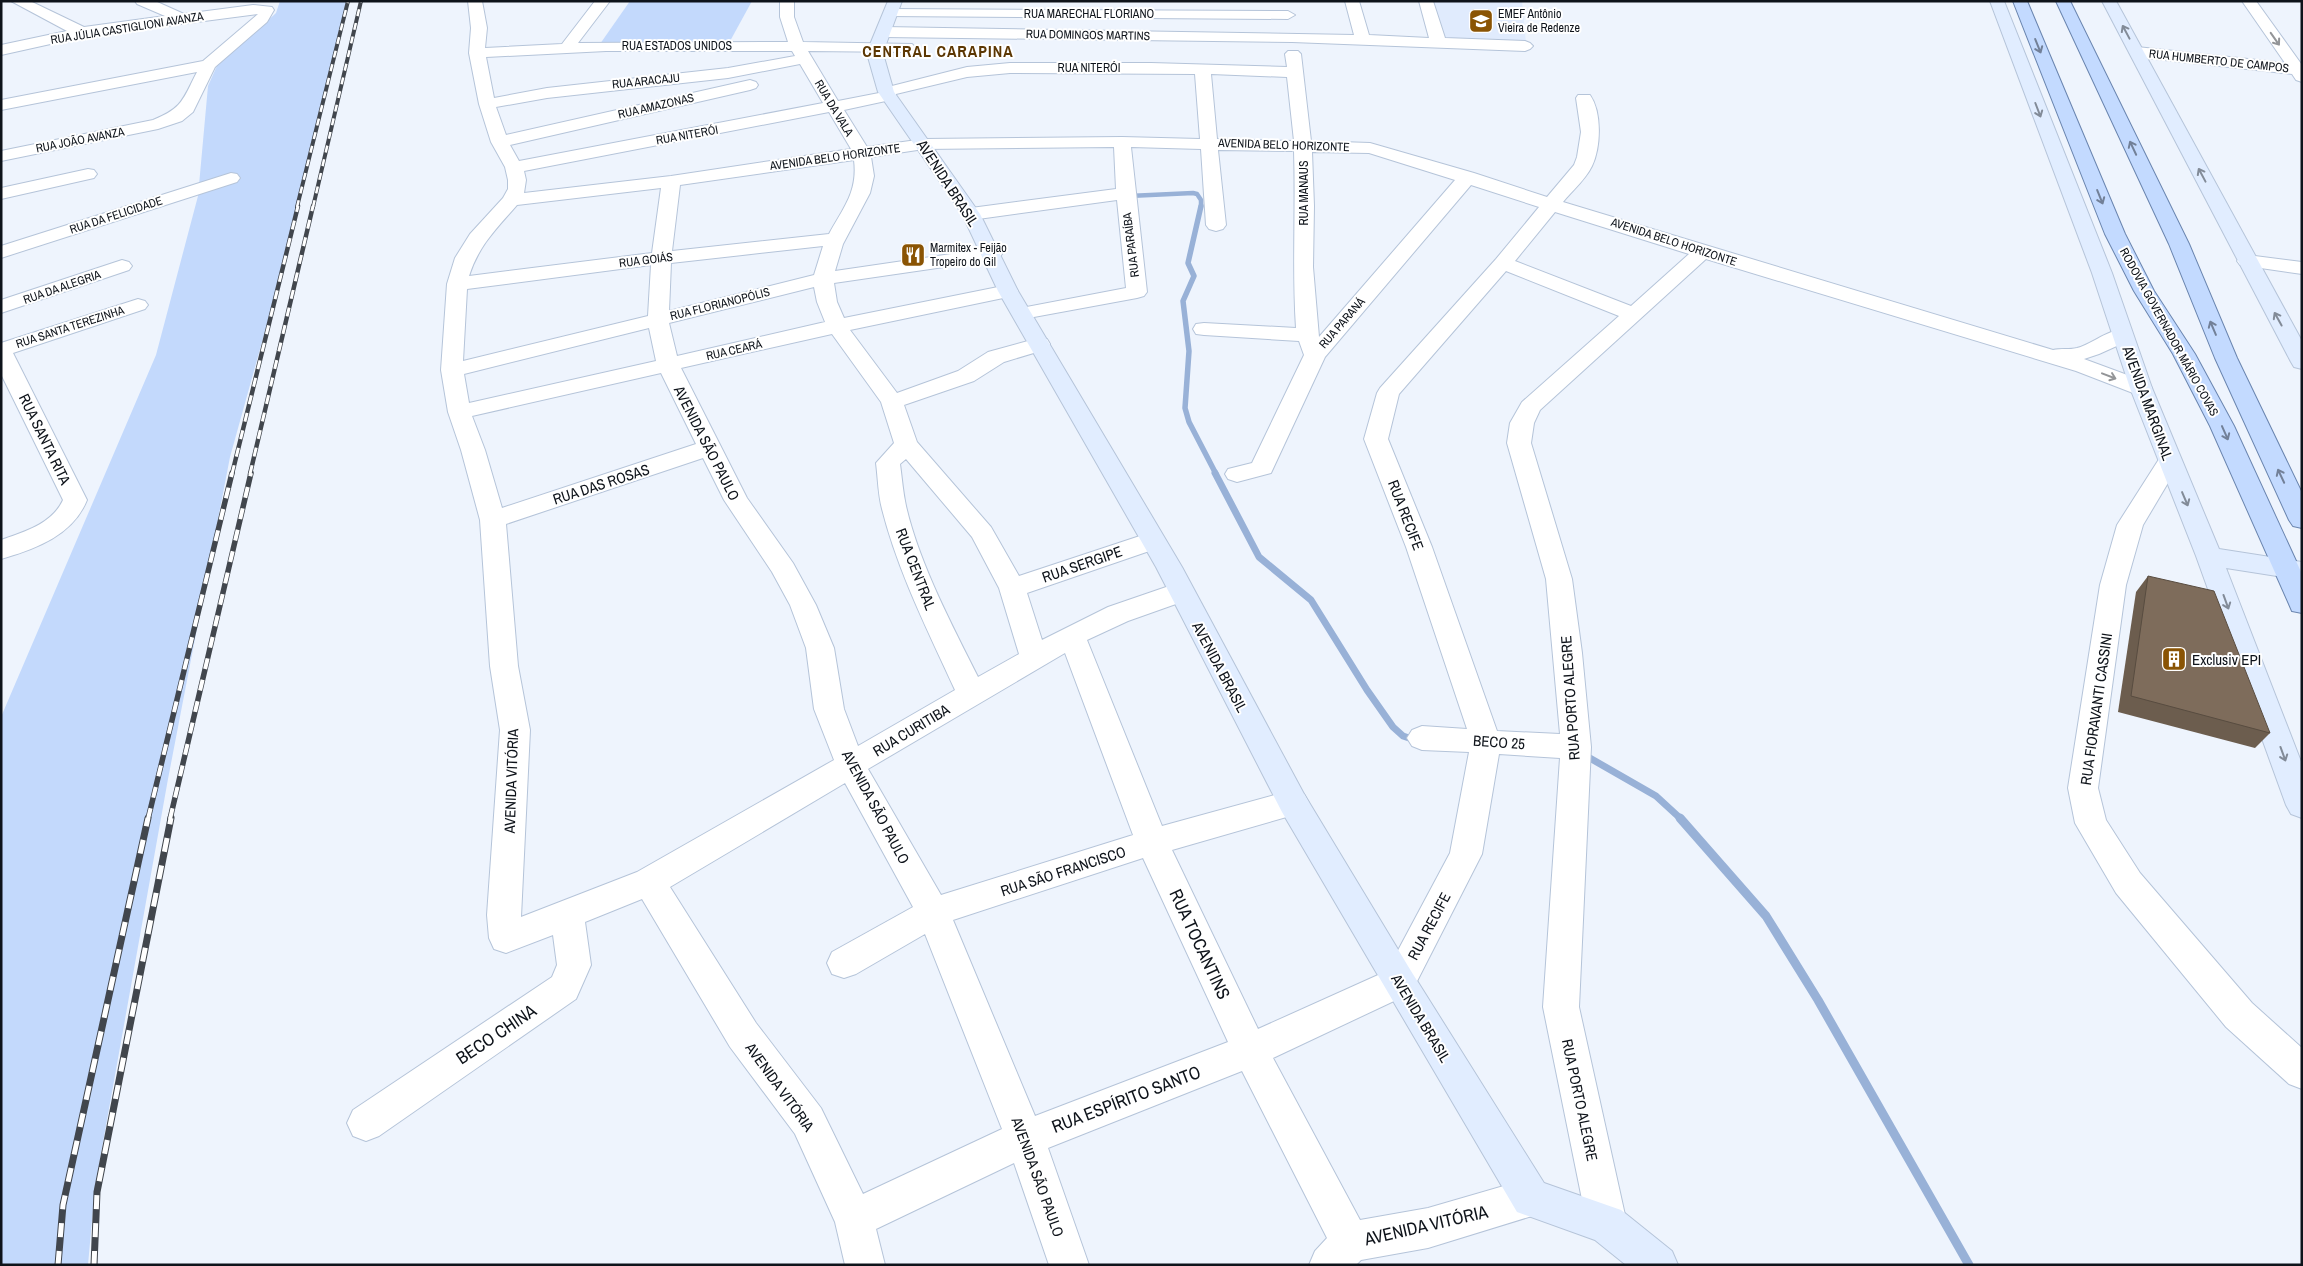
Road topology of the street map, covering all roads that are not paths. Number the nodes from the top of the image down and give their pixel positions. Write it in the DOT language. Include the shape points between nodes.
graph roads {
  1 [pos="51,1"];
  2 [pos="142,1"];
  3 [pos="475,1"];
  4 [pos="603,1"];
  5 [pos="787,1"];
  6 [pos="1352,1"];
  7 [pos="1426,1"];
  8 [pos="1996,1"];
  9 [pos="2020,1"];
  10 [pos="2063,1"];
  11 [pos="2109,1"];
  12 [pos="2249,1"];
  13 [pos="25,4"];
  14 [pos="1287,8"];
  15 [pos="9,14"];
  16 [pos="183,19"];
  17 [pos="886,23"];
  18 [pos="82,32"];
  19 [pos="1292,38"];
  20 [pos="1363,40"];
  21 [pos="1438,42"];
  22 [pos="1525,46"];
  23 [pos="567,47"];
  24 [pos="973,47"];
  25 [pos="1,50"];
  26 [pos="2136,52"];
  27 [pos="477,53"];
  28 [pos="804,58"];
  29 [pos="208,65"];
  30 [pos="1204,70"];
  31 [pos="1294,72"];
  32 [pos="2300,72"];
  33 [pos="888,94"];
  34 [pos="1584,98"];
  35 [pos="487,104"];
  36 [pos="1,105"];
  37 [pos="833,107"];
  38 [pos="500,142"];
  39 [pos="1122,142"];
  40 [pos="1210,143"];
  41 [pos="924,144"];
  42 [pos="1303,146"];
  43 [pos="862,154"];
  44 [pos="1,156"];
  45 [pos="514,167"];
  46 [pos="88,174"];
  47 [pos="1468,177"];
  48 [pos="231,178"];
  49 [pos="671,181"];
  50 [pos="1,194"];
  51 [pos="1124,194"];
  52 [pos="511,200"];
  53 [pos="1553,203"];
  54 [pos="971,214"];
  55 [pos="1216,225"];
  56 [pos="835,239"];
  57 [pos="1,252"];
  58 [pos="1703,252"];
  59 [pos="992,254"];
  60 [pos="661,258"];
  61 [pos="2247,261"];
  62 [pos="1503,263"];
  63 [pos="122,266"];
  64 [pos="2302,268"];
  65 [pos="823,280"];
  66 [pos="458,284"];
  67 [pos="1008,291"];
  68 [pos="138,305"];
  69 [pos="1,307"];
  70 [pos="1024,314"];
  71 [pos="1633,314"];
  72 [pos="658,319"];
  73 [pos="837,326"];
  74 [pos="1204,329"];
  75 [pos="2122,335"];
  76 [pos="1039,344"];
  77 [pos="1311,345"];
  78 [pos="1,350"];
  79 [pos="2029,351"];
  80 [pos="2302,362"];
  81 [pos="668,365"];
  82 [pos="452,370"];
  83 [pos="2141,388"];
  84 [pos="892,402"];
  85 [pos="459,412"];
  86 [pos="906,444"];
  87 [pos="709,448"];
  88 [pos="2169,461"];
  89 [pos="1236,474"];
  90 [pos="493,520"];
  91 [pos="2302,520"];
  92 [pos="1152,540"];
  93 [pos="1,550"];
  94 [pos="2209,556"];
  95 [pos="2293,569"];
  96 [pos="1012,588"];
  97 [pos="1180,592"];
  98 [pos="2302,604"];
  99 [pos="1072,636"];
  100 [pos="1034,658"];
  101 [pos="971,694"];
  102 [pos="1422,738"];
  103 [pos="1486,741"];
  104 [pos="1576,747"];
  105 [pos="851,766"];
  106 [pos="1292,803"];
  107 [pos="2302,805"];
  108 [pos="1152,842"];
  109 [pos="649,882"];
  110 [pos="933,912"];
  111 [pos="567,914"];
  112 [pos="844,963"];
  113 [pos="1399,982"];
  114 [pos="1250,1051"];
  115 [pos="2302,1072"];
  116 [pos="366,1124"];
  117 [pos="1025,1138"];
  118 [pos="1531,1198"];
  119 [pos="854,1219"];
  120 [pos="1606,1224"];
  121 [pos="1340,1254"];
  122 [pos="865,1265"];
  123 [pos="1069,1265"];
  124 [pos="1658,1265"];
  1 -- 13 [label="street"];
  2 -- 16 [label="street"];
  3 -- 27 [label="street" via="479,28"];
  4 -- 23 [label="street"];
  5 -- 28 [label="street, RUA DA VALA" via="787,17"];
  6 -- 20 [label="street"];
  7 -- 21 [label="street"];
  8 -- 75 [label="street, AVENIDA MARGINAL, one-way" via="2102,273"];
  9 -- 95 [label="main road, RODOVIA GOVERNADOR MÁRIO COVAS, one-way" via="2115,234 2144,291 2184,354"];
  91 -- 10 [label="main road, one-way" via="2226,358 2179,244"];
  26 -- 11 [label="street, one-way"];
  12 -- 32 [label="street, one-way"];
  13 -- 15 [label="street"];
  13 -- 18 [label="street"];
  14 -- 17 [label="street, RUA MARECHAL FLORIANO"];
  14 -- 19 [label="street, RUA MANAUS"];
  16 -- 18 [label="street, RUA JÚLIA CASTIGLIONI AVANZA"];
  16 -- 29 [label="street, RUA JÚLIA CASTIGLIONI AVANZA" via="267,10"];
  17 -- 19 [label="street, RUA DOMINGOS MARTINS"];
  17 -- 24 [label="street"];
  17 -- 28 [label="street, RUA ESTADOS UNIDOS"];
  17 -- 33 [label="street, AVENIDA BRASIL" via="876,57"];
  18 -- 25 [label="street, RUA JÚLIA CASTIGLIONI AVANZA"];
  19 -- 20 [label="street, RUA DOMINGOS MARTINS"];
  19 -- 31 [label="street, RUA MANAUS"];
  20 -- 21 [label="street, RUA DOMINGOS MARTINS"];
  21 -- 22 [label="street, RUA DOMINGOS MARTINS"];
  23 -- 27 [label="street, RUA ESTADOS UNIDOS"];
  23 -- 28 [label="street, RUA ESTADOS UNIDOS"];
  26 -- 32 [label="street, RUA HUMBERTO DE CAMPOS"];
  61 -- 26 [label="street, one-way"];
  27 -- 35 [label="street"];
  28 -- 35 [label="street, RUA ARACAJU" via="728,73 548,93"];
  28 -- 37 [label="street, RUA DA VALA"];
  28 -- 38 [label="street, RUA AMAZONAS" via="731,90"];
  29 -- 36 [label="street"];
  29 -- 44 [label="street, RUA JOÃO AVANZA" via="187,108 176,117 158,124"];
  30 -- 31 [label="street, RUA NITERÓI"];
  30 -- 33 [label="street, RUA NITERÓI" via="988,69"];
  30 -- 40 [label="street"];
  31 -- 42 [label="street, RUA MANAUS"];
  33 -- 37 [label="street, RUA NITERÓI"];
  33 -- 41 [label="street, AVENIDA BRASIL"];
  34 -- 53 [label="street, RUA RECIFE" via="1591,117 1589,151 1583,166"];
  35 -- 38 [label="street"];
  37 -- 43 [label="street, RUA DA VALA"];
  37 -- 45 [label="street, RUA NITERÓI"];
  38 -- 45 [label="street"];
  39 -- 40 [label="street, AVENIDA BELO HORIZONTE"];
  39 -- 41 [label="street, AVENIDA BELO HORIZONTE"];
  39 -- 51 [label="street, RUA PARAÍBA"];
  40 -- 42 [label="street, AVENIDA BELO HORIZONTE"];
  40 -- 55 [label="street"];
  41 -- 43 [label="street, AVENIDA BELO HORIZONTE"];
  41 -- 54 [label="street, AVENIDA BRASIL"];
  42 -- 47 [label="street, AVENIDA BELO HORIZONTE" via="1370,148"];
  42 -- 77 [label="street, RUA MANAUS" via="1303,267"];
  43 -- 49 [label="street, AVENIDA BELO HORIZONTE"];
  43 -- 56 [label="street, RUA DA VALA" via="864,184"];
  45 -- 52 [label="street" via="517,188"];
  46 -- 50 [label="street"];
  47 -- 53 [label="street, AVENIDA BELO HORIZONTE"];
  47 -- 77 [label="street, RUA PARANÁ"];
  48 -- 57 [label="street, RUA DA FELICIDADE"];
  49 -- 52 [label="street, AVENIDA BELO HORIZONTE"];
  49 -- 60 [label="street, AVENIDA SÃO PAULO"];
  51 -- 54 [label="street"];
  51 -- 70 [label="street, RUA PARAÍBA" via="1131,226 1137,292"];
  52 -- 66 [label="street, AVENIDA VITÓRIA" via="477,238 465,258"];
  53 -- 58 [label="street, AVENIDA BELO HORIZONTE"];
  53 -- 62 [label="street, RUA RECIFE"];
  54 -- 59 [label="street, AVENIDA BRASIL"];
  56 -- 60 [label="street, RUA GOIÁS"];
  56 -- 65 [label="street, RUA DA VALA"];
  58 -- 71 [label="street, RUA PORTO ALEGRE"];
  58 -- 79 [label="street, AVENIDA BELO HORIZONTE"];
  59 -- 65 [label="street, RUA FLORIANOPÓLIS"];
  59 -- 67 [label="street, AVENIDA BRASIL"];
  60 -- 66 [label="street, RUA GOIÁS"];
  60 -- 72 [label="street, AVENIDA SÃO PAULO"];
  61 -- 64 [label="street"];
  80 -- 61 [label="street, one-way"];
  62 -- 71 [label="street"];
  62 -- 103 [label="street, RUA RECIFE" via="1388,393 1376,439 1419,547"];
  63 -- 69 [label="street, RUA DA ALEGRIA"];
  65 -- 72 [label="street, RUA FLORIANOPÓLIS"];
  65 -- 73 [label="street, RUA DA VALA" via="827,302"];
  66 -- 82 [label="street, AVENIDA VITÓRIA"];
  67 -- 70 [label="street, AVENIDA BRASIL"];
  67 -- 73 [label="street, RUA CEARÁ"];
  68 -- 78 [label="street, RUA SANTA TEREZINHA"];
  70 -- 76 [label="street, AVENIDA BRASIL"];
  71 -- 104 [label="street, RUA PORTO ALEGRE" via="1530,407 1522,423 1519,443 1559,579"];
  72 -- 81 [label="street, AVENIDA SÃO PAULO"];
  72 -- 82 [label="street, RUA FLORIANOPÓLIS"];
  73 -- 81 [label="street, RUA CEARÁ"];
  73 -- 84 [label="street, RUA DA VALA"];
  74 -- 77 [label="street"];
  75 -- 79 [label="street" via="2091,351 2067,356"];
  75 -- 83 [label="street, AVENIDA MARGINAL"];
  76 -- 84 [label="street" via="996,357 966,376"];
  76 -- 92 [label="street, AVENIDA BRASIL"];
  77 -- 89 [label="street, RUA PARANÁ" via="1293,398 1262,468"];
  78 -- 93 [label="street, RUA SANTA RITA" via="75,500 72,511 60,522"];
  79 -- 83 [label="street, one-way" via="2084,366"];
  81 -- 85 [label="street, RUA CEARÁ"];
  81 -- 87 [label="street, AVENIDA SÃO PAULO"];
  82 -- 85 [label="street, AVENIDA VITÓRIA"];
  83 -- 88 [label="street, AVENIDA MARGINAL"];
  84 -- 86 [label="street, RUA DA VALA"];
  85 -- 90 [label="street, AVENIDA VITÓRIA"];
  86 -- 96 [label="street" via="982,533"];
  86 -- 101 [label="street, RUA CENTRAL" via="888,464 894,507 930,608"];
  87 -- 90 [label="street, RUA DAS ROSAS"];
  87 -- 105 [label="street, AVENIDA SÃO PAULO" via="736,500 784,569 803,605 820,648 829,708"];
  88 -- 94 [label="street, AVENIDA MARGINAL, one-way"];
  88 -- 115 [label="street, RUA FIORAVANTI CASSINI" via="2130,525 2113,585 2084,788 2091,824 2128,883 2239,1015"];
  90 -- 111 [label="street, AVENIDA VITÓRIA" via="504,666 515,730 504,915 506,938"];
  92 -- 96 [label="street, RUA SERGIPE"];
  92 -- 97 [label="street, AVENIDA BRASIL"];
  94 -- 95 [label="street"];
  94 -- 107 [label="street, AVENIDA MARGINAL, one-way"];
  95 -- 98 [label="main road, RODOVIA GOVERNADOR MÁRIO COVAS"];
  96 -- 100 [label="street"];
  97 -- 99 [label="street, RUA CURITIBA" via="1118,614"];
  97 -- 106 [label="street, AVENIDA BRASIL"];
  99 -- 100 [label="street, RUA CURITIBA"];
  99 -- 108 [label="street, RUA TOCANTINS"];
  100 -- 101 [label="street, RUA CURITIBA"];
  101 -- 105 [label="street, RUA CURITIBA"];
  102 -- 103 [label="street, BECO 25"];
  103 -- 104 [label="street, BECO 25"];
  103 -- 113 [label="street, RUA RECIFE" via="1466,854"];
  104 -- 120 [label="street, RUA PORTO ALEGRE" via="1560,1007"];
  105 -- 109 [label="street, RUA CURITIBA"];
  105 -- 110 [label="street, AVENIDA SÃO PAULO"];
  106 -- 108 [label="street, RUA SÃO FRANCISCO"];
  106 -- 113 [label="street, AVENIDA BRASIL"];
  108 -- 110 [label="street, RUA SÃO FRANCISCO"];
  108 -- 114 [label="street, RUA TOCANTINS"];
  109 -- 111 [label="street, AVENIDA VITÓRIA"];
  109 -- 119 [label="street, AVENIDA VITÓRIA" via="743,1035 808,1121"];
  110 -- 112 [label="street, RUA SÃO FRANCISCO"];
  110 -- 117 [label="street, AVENIDA SÃO PAULO"];
  111 -- 116 [label="street, BECO CHINA" via="574,965 564,988"];
  113 -- 114 [label="street, RUA ESPÍRITO SANTO"];
  113 -- 118 [label="street, AVENIDA BRASIL"];
  114 -- 117 [label="street, RUA ESPÍRITO SANTO"];
  114 -- 121 [label="street, RUA TOCANTINS"];
  117 -- 119 [label="street, RUA ESPÍRITO SANTO"];
  117 -- 123 [label="street, AVENIDA SÃO PAULO"];
  118 -- 120 [label="street"];
  118 -- 121 [label="street, AVENIDA VITÓRIA"];
  119 -- 122 [label="street, AVENIDA VITÓRIA"];
  120 -- 124 [label="street"];
}
